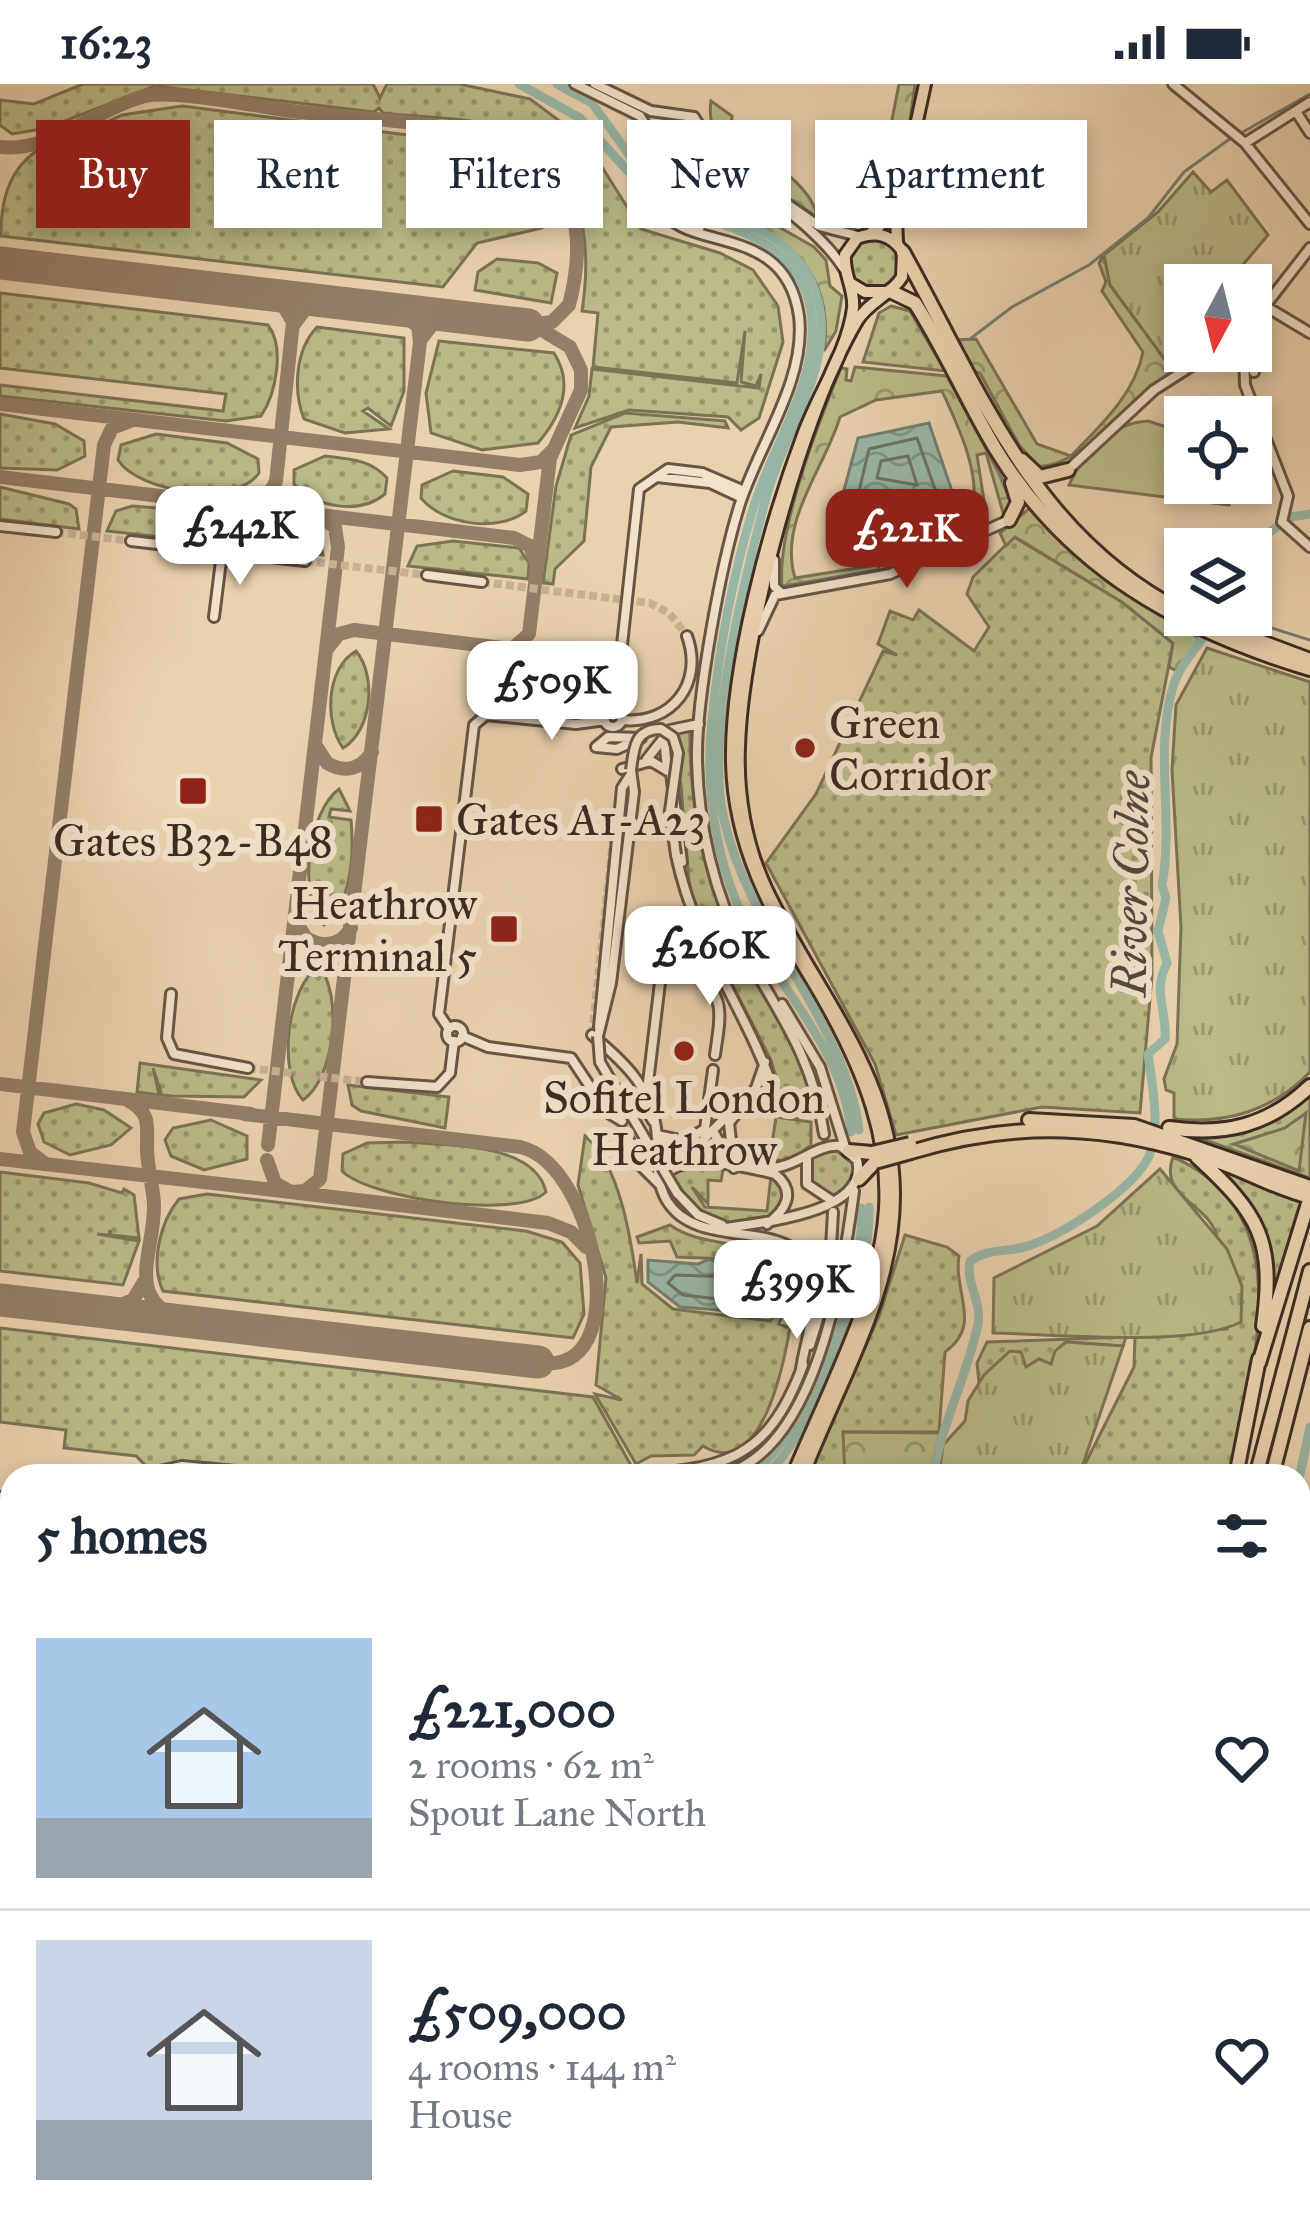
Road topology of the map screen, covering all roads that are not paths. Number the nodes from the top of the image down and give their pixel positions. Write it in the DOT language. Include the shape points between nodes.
graph roads {
  1 [pos="574,84"];
  2 [pos="595,84"];
  3 [pos="922,84"];
  4 [pos="1173,84"];
  5 [pos="1310,102"];
  6 [pos="1297,113"];
  7 [pos="676,114"];
  8 [pos="643,120"];
  9 [pos="667,120"];
  10 [pos="696,120"];
  11 [pos="1310,133"];
  12 [pos="1245,143"];
  13 [pos="791,207"];
  14 [pos="791,217"];
  15 [pos="1310,224"];
  16 [pos="691,228"];
  17 [pos="700,228"];
  18 [pos="865,235"];
  19 [pos="717,237"];
  20 [pos="900,248"];
  21 [pos="1310,248"];
  22 [pos="847,277"];
  23 [pos="888,291"];
  24 [pos="1272,297"];
  25 [pos="1272,310"];
  26 [pos="1310,333"];
  27 [pos="1183,372"];
  28 [pos="985,430"];
  29 [pos="1000,439"];
  30 [pos="1272,461"];
  31 [pos="1068,470"];
  32 [pos="743,495"];
  33 [pos="1009,520"];
  34 [pos="0,526"];
  35 [pos="56,532"];
  36 [pos="131,541"];
  37 [pos="1310,547"];
  38 [pos="222,553"];
  39 [pos="774,553"];
  40 [pos="305,561"];
  41 [pos="427,575"];
  42 [pos="482,582"];
  43 [pos="781,593"];
  44 [pos="1164,600"];
  45 [pos="1164,609"];
  46 [pos="214,617"];
  47 [pos="757,632"];
  48 [pos="687,636"];
  49 [pos="1225,636"];
  50 [pos="1230,636"];
  51 [pos="1310,660"];
  52 [pos="1310,669"];
  53 [pos="614,710"];
  54 [pos="605,720"];
  55 [pos="622,720"];
  56 [pos="699,727"];
  57 [pos="662,737"];
  58 [pos="621,742"];
  59 [pos="633,768"];
  60 [pos="667,770"];
  61 [pos="680,876"];
  62 [pos="675,913"];
  63 [pos="650,931"];
  64 [pos="695,942"];
  65 [pos="671,943"];
  66 [pos="705,952"];
  67 [pos="664,958"];
  68 [pos="171,994"];
  69 [pos="773,994"];
  70 [pos="597,1034"];
  71 [pos="458,1039"];
  72 [pos="715,1055"];
  73 [pos="765,1063"];
  74 [pos="248,1068"];
  75 [pos="713,1070"];
  76 [pos="368,1082"];
  77 [pos="1308,1089"];
  78 [pos="645,1096"];
  79 [pos="742,1106"];
  80 [pos="821,1108"];
  81 [pos="617,1121"];
  82 [pos="1119,1128"];
  83 [pos="712,1129"];
  84 [pos="656,1130"];
  85 [pos="824,1134"];
  86 [pos="1176,1138"];
  87 [pos="704,1139"];
  88 [pos="657,1148"];
  89 [pos="847,1149"];
  90 [pos="721,1151"];
  91 [pos="809,1156"];
  92 [pos="1196,1156"];
  93 [pos="874,1158"];
  94 [pos="729,1167"];
  95 [pos="856,1184"];
  96 [pos="660,1185"];
  97 [pos="1304,1190"];
  98 [pos="834,1200"];
  99 [pos="832,1212"];
  100 [pos="849,1222"];
  101 [pos="691,1224"];
  102 [pos="764,1226"];
  103 [pos="730,1227"];
  104 [pos="706,1229"];
  105 [pos="777,1239"];
  106 [pos="1310,1271"];
  107 [pos="1310,1328"];
  108 [pos="1259,1363"];
  109 [pos="801,1369"];
  110 [pos="717,1464"];
  111 [pos="749,1464"];
  112 [pos="797,1464"];
  113 [pos="808,1464"];
  114 [pos="1238,1464"];
  115 [pos="1259,1464"];
  116 [pos="1275,1464"];
  1 -- 8 [label="street"];
  2 -- 7 [label="street"];
  3 -- 18 [label="main road" via="891,210"];
  3 -- 20 [label="main road" via="896,218"];
  4 -- 12 [label="street"];
  5 -- 6 [label="street"];
  6 -- 11 [label="street"];
  6 -- 12 [label="street"];
  7 -- 9 [label="street"];
  7 -- 10 [label="street"];
  12 -- 15 [label="street"];
  13 -- 18 [label="street" via="836,233"];
  14 -- 22 [label="street" via="818,235"];
  16 -- 19 [label="street"];
  17 -- 19 [label="street"];
  18 -- 20 [label="main road"];
  18 -- 22 [label="main road" via="846,252"];
  19 -- 32 [label="street" via="777,268 799,322 793,367"];
  20 -- 23 [label="main road" via="902,277"];
  20 -- 29 [label="highway"];
  21 -- 24 [label="street"];
  22 -- 23 [label="main road" via="865,292"];
  22 -- 112 [label="main road" via="852,312 772,530 733,735 748,858 858,1062 885,1167 885,1227 869,1295"];
  23 -- 28 [label="highway" via="915,303"];
  23 -- 39 [label="main road" via="855,324 802,454"];
  25 -- 26 [label="street"];
  27 -- 31 [label="street"];
  28 -- 33 [label="highway" via="1018,498"];
  28 -- 45 [label="highway" via="1028,495 1084,555"];
  29 -- 31 [label="highway" via="1040,477"];
  29 -- 44 [label="highway" via="1077,535"];
  30 -- 37 [label="street" via="1288,496 1282,519"];
  32 -- 53 [label="street" via="678,476 654,477 639,489"];
  32 -- 56 [label="street"];
  33 -- 43 [label="street" via="890,574"];
  34 -- 35 [label="street"];
  36 -- 38 [label="street"];
  38 -- 40 [label="street"];
  38 -- 46 [label="street"];
  39 -- 43 [label="street"];
  39 -- 47 [label="main road"];
  41 -- 42 [label="street"];
  43 -- 47 [label="street"];
  47 -- 113 [label="main road" via="739,746 748,833 778,912 868,1067 894,1178 878,1299"];
  48 -- 55 [label="street" via="692,668 680,698 654,717"];
  49 -- 52 [label="highway"];
  50 -- 51 [label="highway"];
  53 -- 54 [label="street"];
  53 -- 55 [label="street"];
  54 -- 55 [label="street" via="614,727"];
  54 -- 71 [label="street" via="486,716 474,725 440,1014"];
  56 -- 57 [label="street"];
  56 -- 69 [label="street" via="712,865 735,930"];
  57 -- 58 [label="street"];
  57 -- 59 [label="street"];
  57 -- 60 [label="street"];
  59 -- 60 [label="street"];
  59 -- 61 [label="street, bridge" via="634,744 644,733 673,737 670,811"];
  59 -- 70 [label="street" via="622,788"];
  60 -- 61 [label="street" via="677,790"];
  61 -- 66 [label="street"];
  62 -- 64 [label="street"];
  63 -- 65 [label="street" via="664,927"];
  64 -- 65 [label="street"];
  64 -- 66 [label="street"];
  65 -- 67 [label="street"];
  66 -- 73 [label="street"];
  67 -- 72 [label="street" via="710,984 721,1002"];
  67 -- 78 [label="street"];
  68 -- 74 [label="street" via="166,1038 174,1054"];
  69 -- 80 [label="street" via="809,1064"];
  69 -- 89 [label="street" via="811,1048"];
  70 -- 78 [label="street"];
  70 -- 103 [label="street, bridge" via="600,1062 677,1193 698,1216"];
  71 -- 76 [label="street" via="450,1073 437,1087"];
  71 -- 81 [label="street" via="571,1058 595,1105"];
  73 -- 79 [label="street"];
  73 -- 80 [label="street" via="783,1105"];
  75 -- 84 [label="street" via="707,1125 683,1142"];
  77 -- 86 [label="highway" via="1239,1129"];
  78 -- 84 [label="street"];
  79 -- 83 [label="street"];
  79 -- 91 [label="street" via="727,1132 736,1155 782,1167"];
  80 -- 85 [label="street"];
  82 -- 86 [label="highway"];
  82 -- 86 [label="highway"];
  82 -- 93 [label="highway, bridge" via="1015,1129"];
  83 -- 87 [label="street"];
  83 -- 90 [label="street"];
  84 -- 88 [label="street"];
  84 -- 96 [label="street" via="632,1145"];
  86 -- 92 [label="highway"];
  86 -- 97 [label="highway"];
  87 -- 88 [label="street" via="676,1156"];
  87 -- 90 [label="street"];
  88 -- 96 [label="street"];
  89 -- 91 [label="street" via="825,1145"];
  89 -- 93 [label="highway"];
  89 -- 95 [label="street" via="860,1166"];
  90 -- 94 [label="street"];
  91 -- 98 [label="street" via="807,1184"];
  92 -- 97 [label="highway"];
  92 -- 108 [label="highway" via="1238,1194 1262,1238 1268,1280"];
  93 -- 95 [label="highway"];
  94 -- 96 [label="street" via="678,1163"];
  94 -- 102 [label="street" via="770,1173 786,1185 784,1210"];
  95 -- 98 [label="street"];
  95 -- 100 [label="street"];
  96 -- 101 [label="street"];
  97 -- 108 [label="highway"];
  98 -- 100 [label="street"];
  98 -- 102 [label="street"];
  99 -- 109 [label="street" via="829,1283"];
  100 -- 111 [label="street" via="838,1294 788,1423"];
  101 -- 104 [label="street"];
  101 -- 105 [label="street" via="721,1237"];
  102 -- 103 [label="street"];
  103 -- 104 [label="street"];
  104 -- 105 [label="street"];
  105 -- 109 [label="street" via="798,1253 814,1282"];
  106 -- 115 [label="highway"];
  107 -- 116 [label="highway"];
  108 -- 114 [label="highway"];
  109 -- 110 [label="street" via="777,1422 749,1450"];
}
